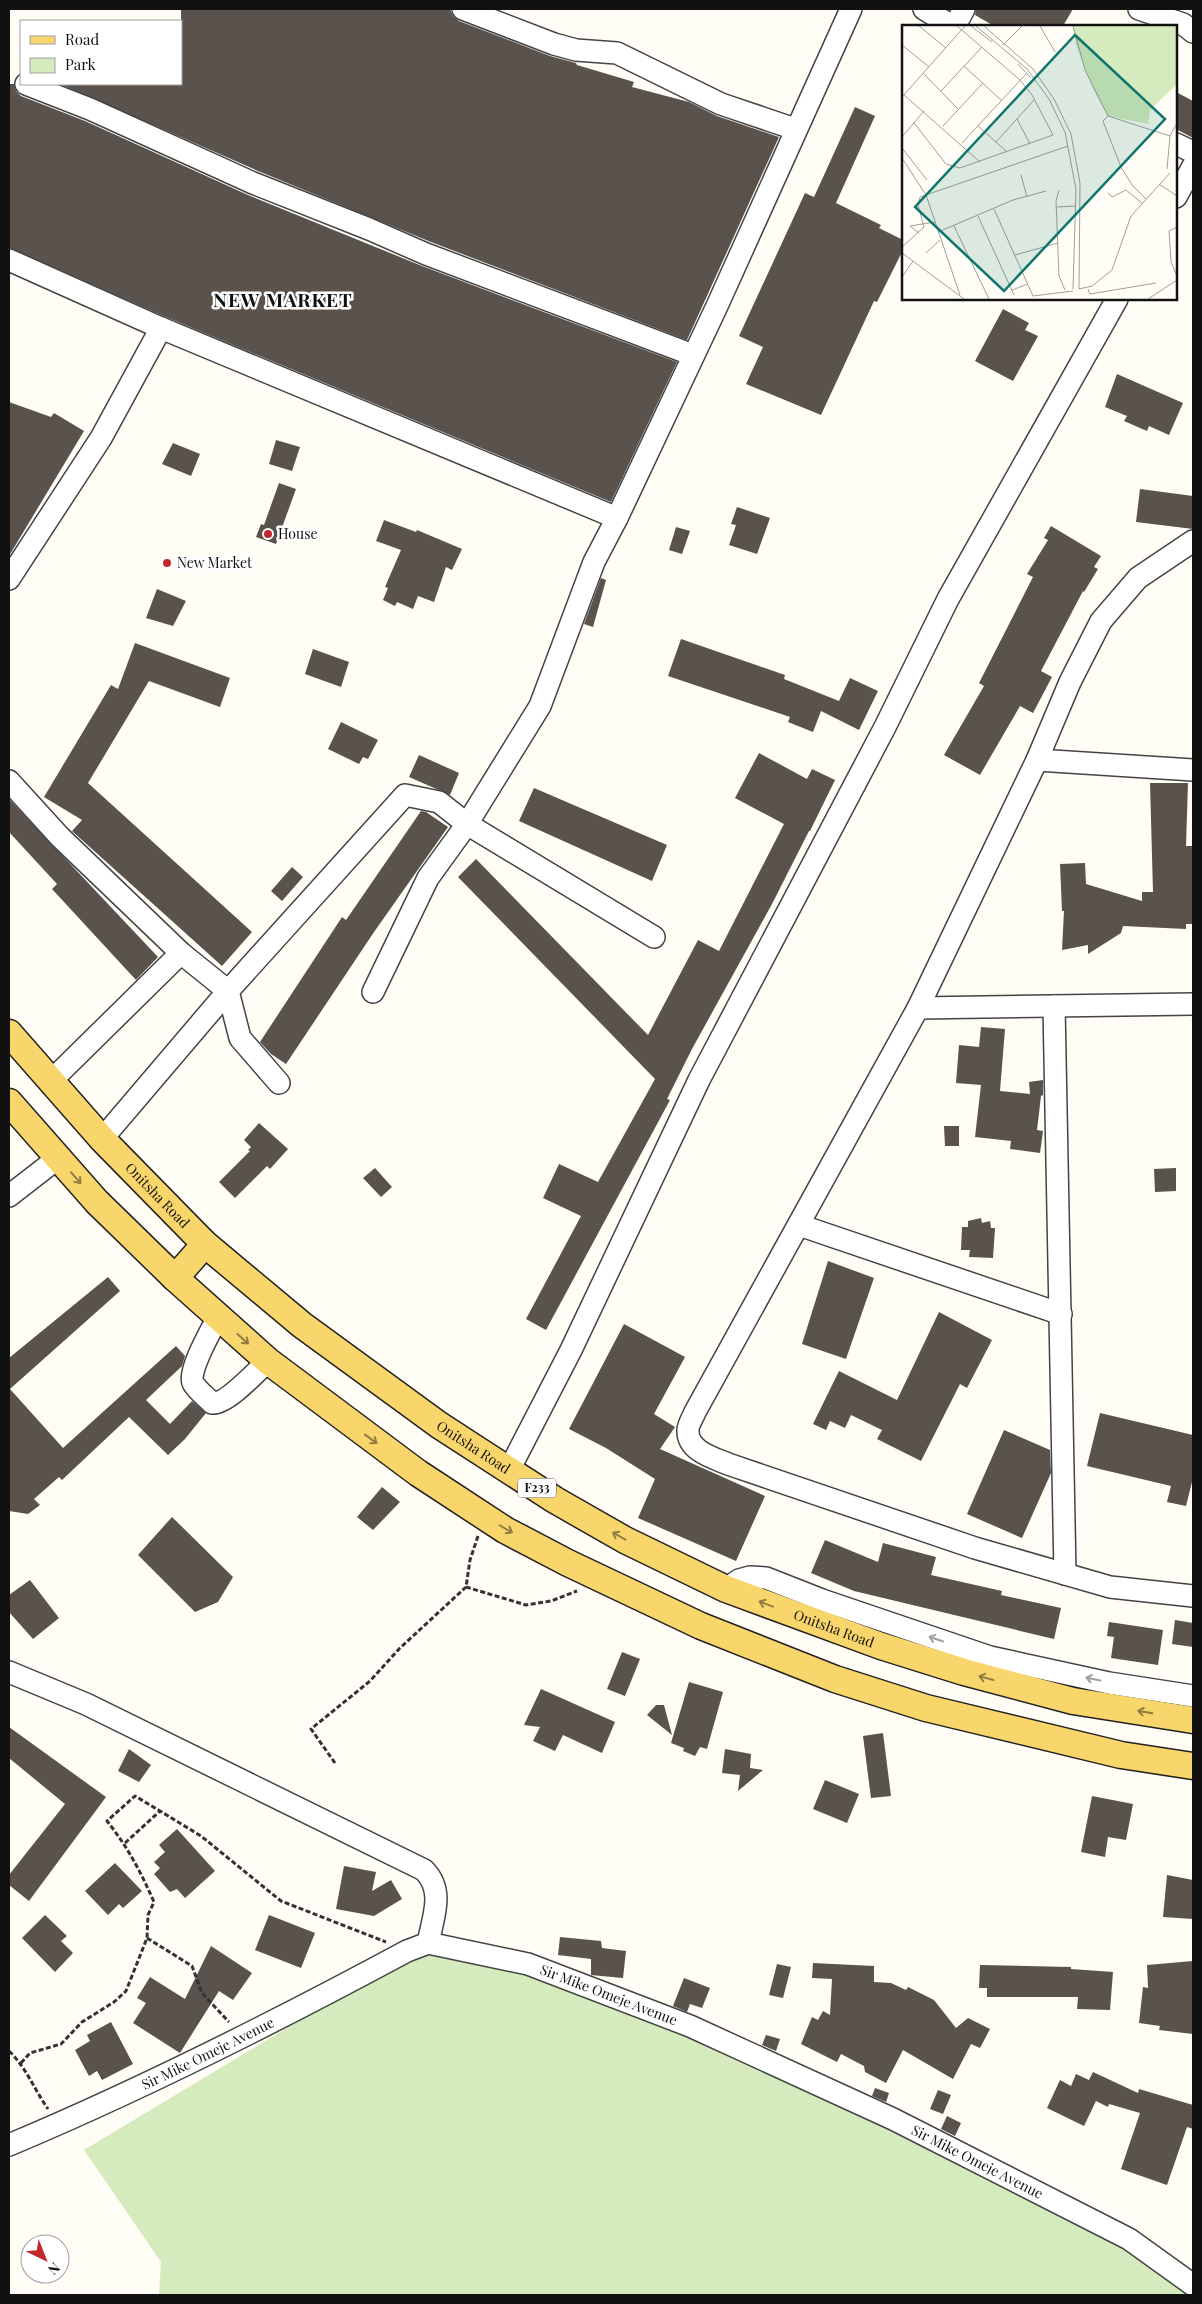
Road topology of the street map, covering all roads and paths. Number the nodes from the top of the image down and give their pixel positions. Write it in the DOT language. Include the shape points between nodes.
graph roads {
  1 [pos="464,9"];
  2 [pos="851,9"];
  3 [pos="924,9"];
  4 [pos="964,9"];
  5 [pos="1139,9"];
  6 [pos="951,25"];
  7 [pos="954,25"];
  8 [pos="1193,32"];
  9 [pos="29,85"];
  10 [pos="795,129"];
  11 [pos="1177,144"];
  12 [pos="1193,152"];
  13 [pos="1193,166"];
  14 [pos="1177,195"];
  15 [pos="9,260"];
  16 [pos="1116,300"];
  17 [pos="161,328"];
  18 [pos="693,356"];
  19 [pos="617,518"];
  20 [pos="1193,541"];
  21 [pos="9,580"];
  22 [pos="1037,760"];
  23 [pos="1193,770"];
  24 [pos="9,781"];
  25 [pos="467,824"];
  26 [pos="654,937"];
  27 [pos="181,953"];
  28 [pos="228,991"];
  29 [pos="373,992"];
  30 [pos="1193,1004"];
  31 [pos="1054,1006"];
  32 [pos="918,1008"];
  33 [pos="9,1032"];
  34 [pos="51,1082"];
  35 [pos="279,1083"];
  36 [pos="9,1102"];
  37 [pos="102,1138"];
  38 [pos="58,1158"];
  39 [pos="9,1196"];
  40 [pos="799,1225"];
  41 [pos="205,1244"];
  42 [pos="175,1278"];
  43 [pos="1061,1314"];
  44 [pos="218,1317"];
  45 [pos="268,1361"];
  46 [pos="509,1470"];
  47 [pos="484,1516"];
  48 [pos="1064,1574"];
  49 [pos="602,1580"];
  50 [pos="466,1587"];
  51 [pos="726,1589"];
  52 [pos="1193,1596"];
  53 [pos="9,1672"];
  54 [pos="1193,1696"];
  55 [pos="1193,1720"];
  56 [pos="335,1763"];
  57 [pos="1193,1766"];
  58 [pos="160,1811"];
  59 [pos="125,1843"];
  60 [pos="147,1938"];
  61 [pos="428,1944"];
  62 [pos="407,1950"];
  63 [pos="244,2036"];
  64 [pos="9,2051"];
  65 [pos="21,2063"];
  66 [pos="58,2124"];
  67 [pos="9,2145"];
  68 [pos="1193,2285"];
  1 -- 10 [label="street" via="554,44 617,54 721,104"];
  2 -- 10 [label="street"];
  3 -- 6 [label="street"];
  4 -- 7 [label="street"];
  5 -- 8 [label="street" via="1182,24"];
  9 -- 18 [label="street" via="426,254"];
  10 -- 18 [label="street"];
  11 -- 12 [label="street"];
  13 -- 14 [label="street"];
  15 -- 17 [label="street"];
  16 -- 46 [label="street" via="948,599 881,736 698,1080 575,1341"];
  17 -- 19 [label="street"];
  17 -- 21 [label="street" via="100,438"];
  18 -- 19 [label="street"];
  19 -- 25 [label="street" via="594,562 540,706"];
  20 -- 22 [label="street" via="1138,578 1101,621 1070,682"];
  22 -- 23 [label="street"];
  22 -- 32 [label="street"];
  24 -- 27 [label="street" via="60,837"];
  25 -- 26 [label="street"];
  25 -- 28 [label="street" via="439,802 405,795"];
  25 -- 29 [label="street" via="428,878"];
  27 -- 28 [label="street"];
  27 -- 34 [label="street"];
  28 -- 35 [label="street" via="240,1038"];
  28 -- 37 [label="street"];
  30 -- 31 [label="street"];
  31 -- 32 [label="street"];
  31 -- 43 [label="street"];
  32 -- 40 [label="street"];
  33 -- 34 [label="main road, Onitsha Road / F233"];
  34 -- 37 [label="main road, Onitsha Road / F233"];
  36 -- 38 [label="main road"];
  37 -- 41 [label="main road, Onitsha Road / F233"];
  38 -- 39 [label="street"];
  38 -- 42 [label="main road, one-way" via="97,1202"];
  40 -- 43 [label="street"];
  40 -- 48 [label="street" via="695,1412 688,1430 690,1442 702,1453 728,1464 975,1548"];
  41 -- 42 [label="main road"];
  41 -- 46 [label="main road, Onitsha Road / F233" via="302,1325 439,1425"];
  42 -- 44 [label="main road"];
  43 -- 48 [label="street"];
  44 -- 45 [label="main road, one-way"];
  44 -- 45 [label="street" via="198,1357 192,1378 212,1403 220,1402 236,1391"];
  45 -- 47 [label="main road, one-way" via="326,1407"];
  51 -- 46 [label="main road, Onitsha Road / F233, one-way" via="626,1540"];
  47 -- 49 [label="main road, one-way"];
  47 -- 50 [label="path" via="470,1560"];
  48 -- 52 [label="street" via="1110,1587"];
  49 -- 50 [label="path" via="551,1601 526,1605"];
  49 -- 57 [label="main road" via="701,1626 836,1679 917,1705 1121,1755"];
  50 -- 56 [label="path" via="400,1648 370,1681 311,1729"];
  54 -- 51 [label="street, one-way" via="990,1657 766,1578 739,1580"];
  55 -- 51 [label="main road, Onitsha Road / F233, one-way" via="1073,1701 964,1672 881,1646"];
  53 -- 61 [label="street" via="86,1704 424,1870 434,1880 436,1890"];
  58 -- 59 [label="path"];
  58 -- 59 [label="path" via="135,1796 108,1821"];
  58 -- 62 [label="path" via="201,1836 281,1901"];
  59 -- 60 [label="path" via="154,1902 148,1915"];
  60 -- 63 [label="path" via="192,1966 202,1993"];
  60 -- 65 [label="path" via="126,1990 114,2002 82,2022 61,2044 30,2053"];
  61 -- 62 [label="street, Sir Mike Omeje Avenue"];
  61 -- 68 [label="street, Sir Mike Omeje Avenue" via="528,1964 690,2026 893,2120 1129,2239"];
  62 -- 63 [label="street, Sir Mike Omeje Avenue"];
  63 -- 66 [label="street, Sir Mike Omeje Avenue"];
  64 -- 65 [label="path"];
  65 -- 66 [label="path" via="32,2087"];
  66 -- 67 [label="street, Sir Mike Omeje Avenue"];
}
